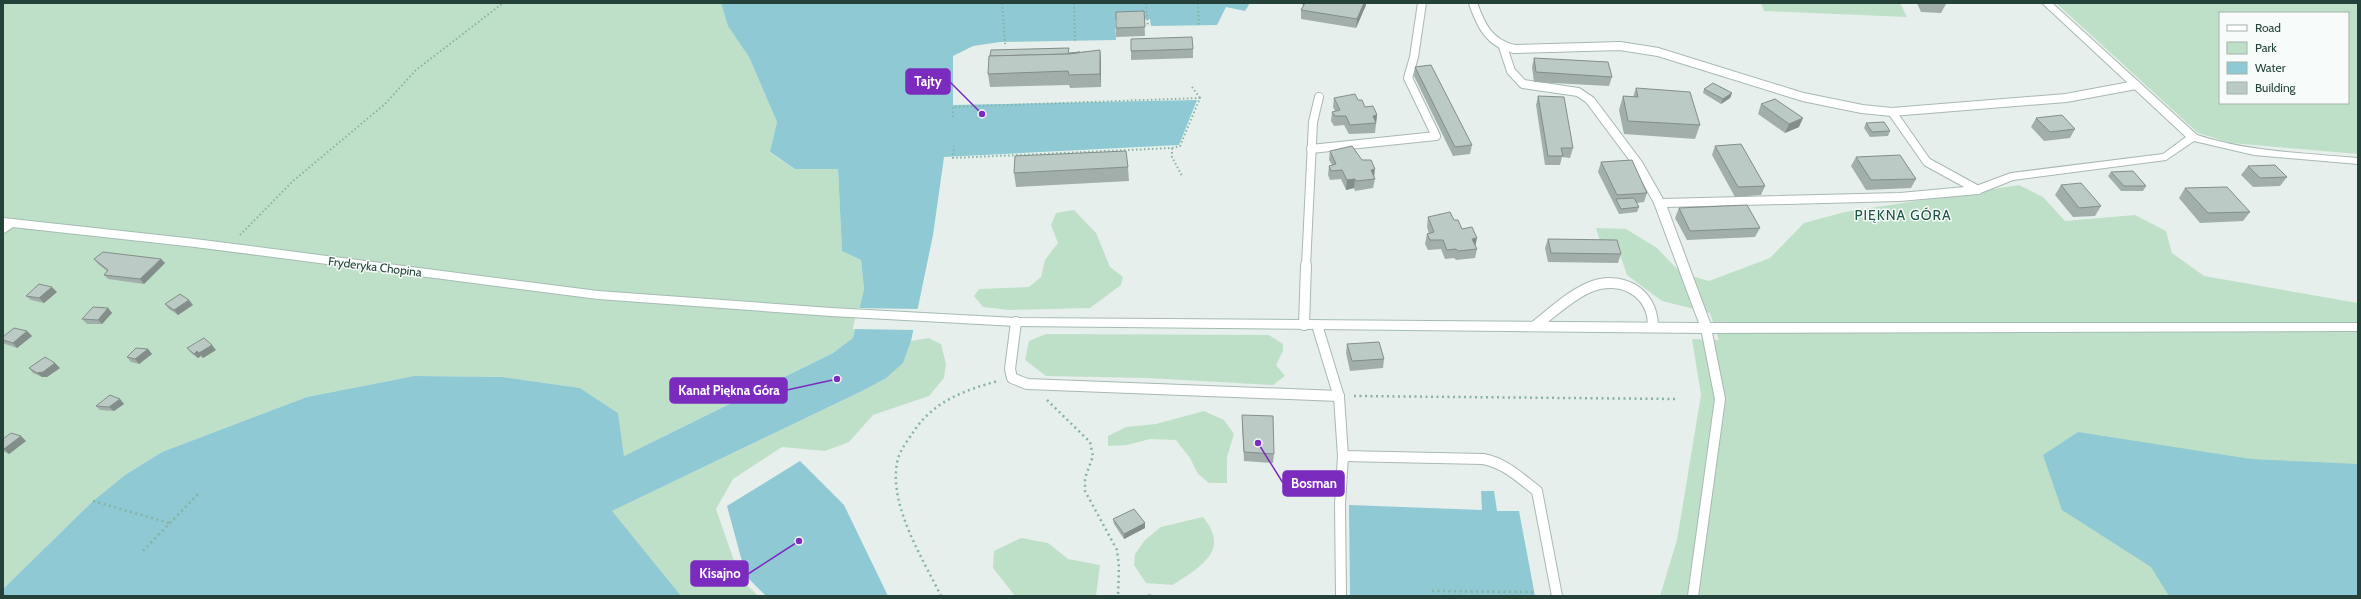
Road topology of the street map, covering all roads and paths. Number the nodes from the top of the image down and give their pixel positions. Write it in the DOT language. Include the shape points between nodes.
graph roads {
  1 [pos="503,3"];
  2 [pos="1002,3"];
  3 [pos="1074,3"];
  4 [pos="1146,3"];
  5 [pos="1198,3"];
  6 [pos="1422,3"];
  7 [pos="1473,3"];
  8 [pos="2047,3"];
  9 [pos="1199,25"];
  10 [pos="1148,28"];
  11 [pos="1076,42"];
  12 [pos="1005,44"];
  13 [pos="1503,47"];
  14 [pos="2136,85"];
  15 [pos="1192,87"];
  16 [pos="1319,97"];
  17 [pos="1200,98"];
  18 [pos="1590,100"];
  19 [pos="1892,112"];
  20 [pos="953,117"];
  21 [pos="2193,137"];
  22 [pos="954,146"];
  23 [pos="1172,148"];
  24 [pos="1311,149"];
  25 [pos="2358,161"];
  26 [pos="1182,176"];
  27 [pos="1978,190"];
  28 [pos="1660,203"];
  29 [pos="6,224"];
  30 [pos="227,248"];
  31 [pos="1016,322"];
  32 [pos="1304,325"];
  33 [pos="1317,325"];
  34 [pos="1535,326"];
  35 [pos="1653,327"];
  36 [pos="2358,327"];
  37 [pos="1706,328"];
  38 [pos="1012,378"];
  39 [pos="1043,384"];
  40 [pos="1339,396"];
  41 [pos="1676,398"];
  42 [pos="1343,456"];
  43 [pos="198,494"];
  44 [pos="92,501"];
  45 [pos="169,523"];
  46 [pos="143,551"];
  47 [pos="1432,591"];
  48 [pos="1534,592"];
  49 [pos="941,596"];
  50 [pos="1118,596"];
  51 [pos="1342,596"];
  52 [pos="1557,596"];
  53 [pos="1693,596"];
  1 -- 30 [label="path" via="416,70 385,104 293,181"];
  2 -- 12 [label="path"];
  3 -- 11 [label="path"];
  4 -- 10 [label="path"];
  5 -- 9 [label="path"];
  6 -- 24 [label="lane" via="1414,57 1408,78 1436,136"];
  7 -- 13 [label="lane" via="1491,38"];
  8 -- 14 [label="main road"];
  13 -- 18 [label="lane" via="1511,71 1523,84 1578,92"];
  13 -- 19 [label="lane" via="1637,48 1824,102 1867,111"];
  14 -- 19 [label="lane" via="2066,98"];
  14 -- 21 [label="main road"];
  15 -- 17 [label="path"];
  16 -- 24 [label="lane" via="1313,122"];
  17 -- 20 [label="path" via="952,108"];
  17 -- 23 [label="path" via="1180,146"];
  18 -- 28 [label="main road" via="1638,164"];
  19 -- 27 [label="lane" via="1927,162"];
  21 -- 25 [label="main road" via="2215,146 2244,152"];
  21 -- 27 [label="main road" via="2166,157 2011,177"];
  22 -- 23 [label="path" via="953,158"];
  23 -- 26 [label="path" via="1172,157"];
  24 -- 32 [label="lane"];
  27 -- 28 [label="main road" via="1900,197"];
  28 -- 37 [label="main road"];
  29 -- 30 [label="main road, Fryderyka Chopina"];
  30 -- 31 [label="main road, Fryderyka Chopina" via="598,295"];
  31 -- 32 [label="main road, Fryderyka Chopina"];
  31 -- 38 [label="lane" via="1010,369"];
  32 -- 33 [label="main road, Fryderyka Chopina"];
  33 -- 34 [label="main road, Fryderyka Chopina"];
  33 -- 40 [label="lane" via="1319,340"];
  34 -- 35 [label="main road, Fryderyka Chopina"];
  34 -- 35 [label="lane" via="1590,287 1611,284 1637,290 1650,301 1654,316"];
  35 -- 37 [label="main road, Fryderyka Chopina"];
  36 -- 37 [label="main road, Fryderyka Chopina"];
  37 -- 53 [label="lane" via="1720,399"];
  38 -- 39 [label="lane" via="1027,384"];
  38 -- 49 [label="path" via="976,387 943,400 913,432 897,461 896,480 902,511"];
  39 -- 40 [label="lane"];
  39 -- 50 [label="path" via="1042,392 1048,403 1090,442 1094,450 1093,460 1084,478 1084,490 1117,550"];
  40 -- 41 [label="path"];
  40 -- 42 [label="lane" via="1343,423"];
  42 -- 51 [label="lane" via="1340,504"];
  42 -- 52 [label="lane" via="1483,459 1493,460 1506,468 1537,491"];
  43 -- 45 [label="path"];
  44 -- 45 [label="path"];
  45 -- 46 [label="path"];
  47 -- 48 [label="path"];
}
